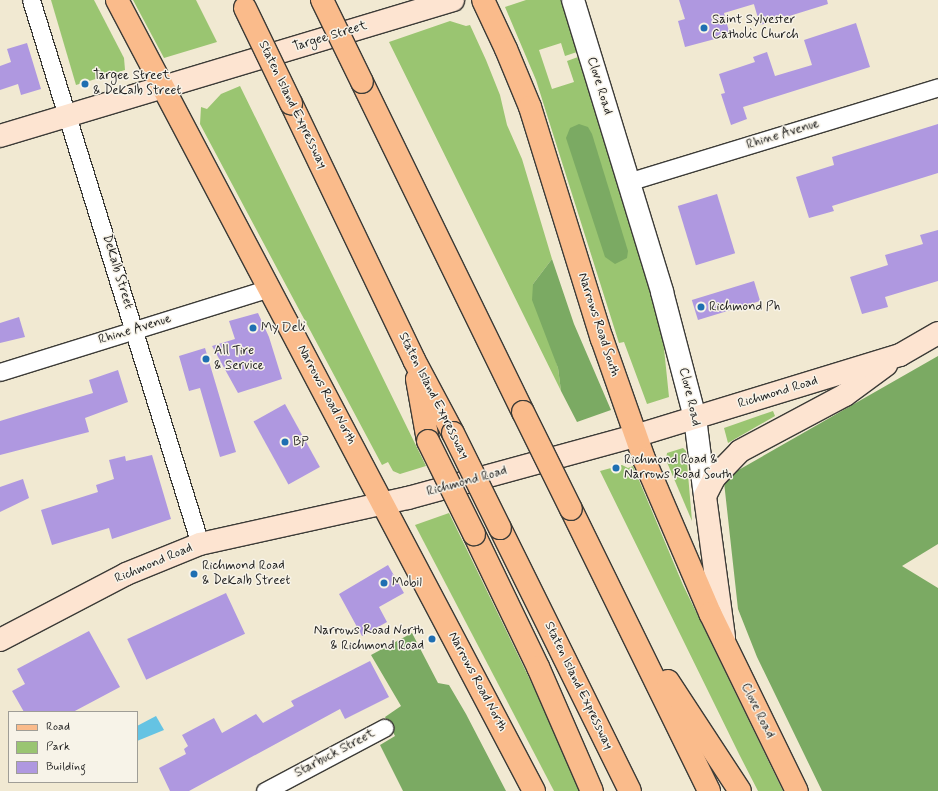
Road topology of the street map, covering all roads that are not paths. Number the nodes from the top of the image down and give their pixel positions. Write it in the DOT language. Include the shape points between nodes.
graph roads {
  1 [pos="31,0"];
  2 [pos="116,0"];
  3 [pos="322,0"];
  4 [pos="453,0"];
  5 [pos="483,0"];
  6 [pos="573,0"];
  7 [pos="243,4"];
  8 [pos="162,87"];
  9 [pos="938,87"];
  10 [pos="69,116"];
  11 [pos="0,136"];
  12 [pos="628,182"];
  13 [pos="269,288"];
  14 [pos="134,330"];
  15 [pos="938,333"];
  16 [pos="900,355"];
  17 [pos="414,360"];
  18 [pos="0,372"];
  19 [pos="695,418"];
  20 [pos="635,436"];
  21 [pos="705,496"];
  22 [pos="383,503"];
  23 [pos="200,544"];
  24 [pos="619,607"];
  25 [pos="0,640"];
  26 [pos="726,646"];
  27 [pos="384,728"];
  28 [pos="265,791"];
  29 [pos="534,791"];
  30 [pos="592,791"];
  31 [pos="630,791"];
  32 [pos="709,791"];
  33 [pos="740,791"];
  34 [pos="797,791"];
  1 -- 10 [label="street, DeKalb Street"];
  2 -- 8 [label="main road, Narrows Road North"];
  3 -- 24 [label="main road, bridge"];
  4 -- 8 [label="main road, Targee Street"];
  5 -- 20 [label="main road, Narrows Road South" via="530,107"];
  6 -- 12 [label="street, Clove Road"];
  7 -- 17 [label="main road, Staten Island Expressway, bridge"];
  8 -- 10 [label="main road, Targee Street"];
  8 -- 13 [label="main road, Narrows Road North"];
  9 -- 12 [label="street, Rhine Avenue"];
  10 -- 11 [label="main road, Targee Street"];
  10 -- 14 [label="street, DeKalb Street"];
  12 -- 19 [label="street, Clove Road" via="662,292"];
  13 -- 14 [label="street, Rhine Avenue"];
  13 -- 22 [label="main road, Narrows Road North"];
  14 -- 18 [label="street, Rhine Avenue"];
  14 -- 23 [label="street, DeKalb Street"];
  15 -- 16 [label="main road, Richmond Road"];
  16 -- 19 [label="main road, Richmond Road"];
  16 -- 21 [label="main road" via="845,395 740,451 720,470"];
  17 -- 30 [label="main road, bridge" via="428,440 538,667"];
  17 -- 31 [label="main road, Staten Island Expressway, bridge"];
  19 -- 20 [label="main road, Richmond Road"];
  19 -- 21 [label="street, Clove Road"];
  20 -- 22 [label="main road, Richmond Road"];
  20 -- 26 [label="main road, Narrows Road South" via="666,516"];
  21 -- 26 [label="main road, Clove Road"];
  22 -- 23 [label="main road, Richmond Road"];
  22 -- 29 [label="main road, Narrows Road North"];
  23 -- 25 [label="main road, Richmond Road" via="126,574"];
  24 -- 32 [label="main road"];
  24 -- 33 [label="main road"];
  26 -- 34 [label="main road, Clove Road"];
  27 -- 28 [label="street, Starbuck Street"];
}
